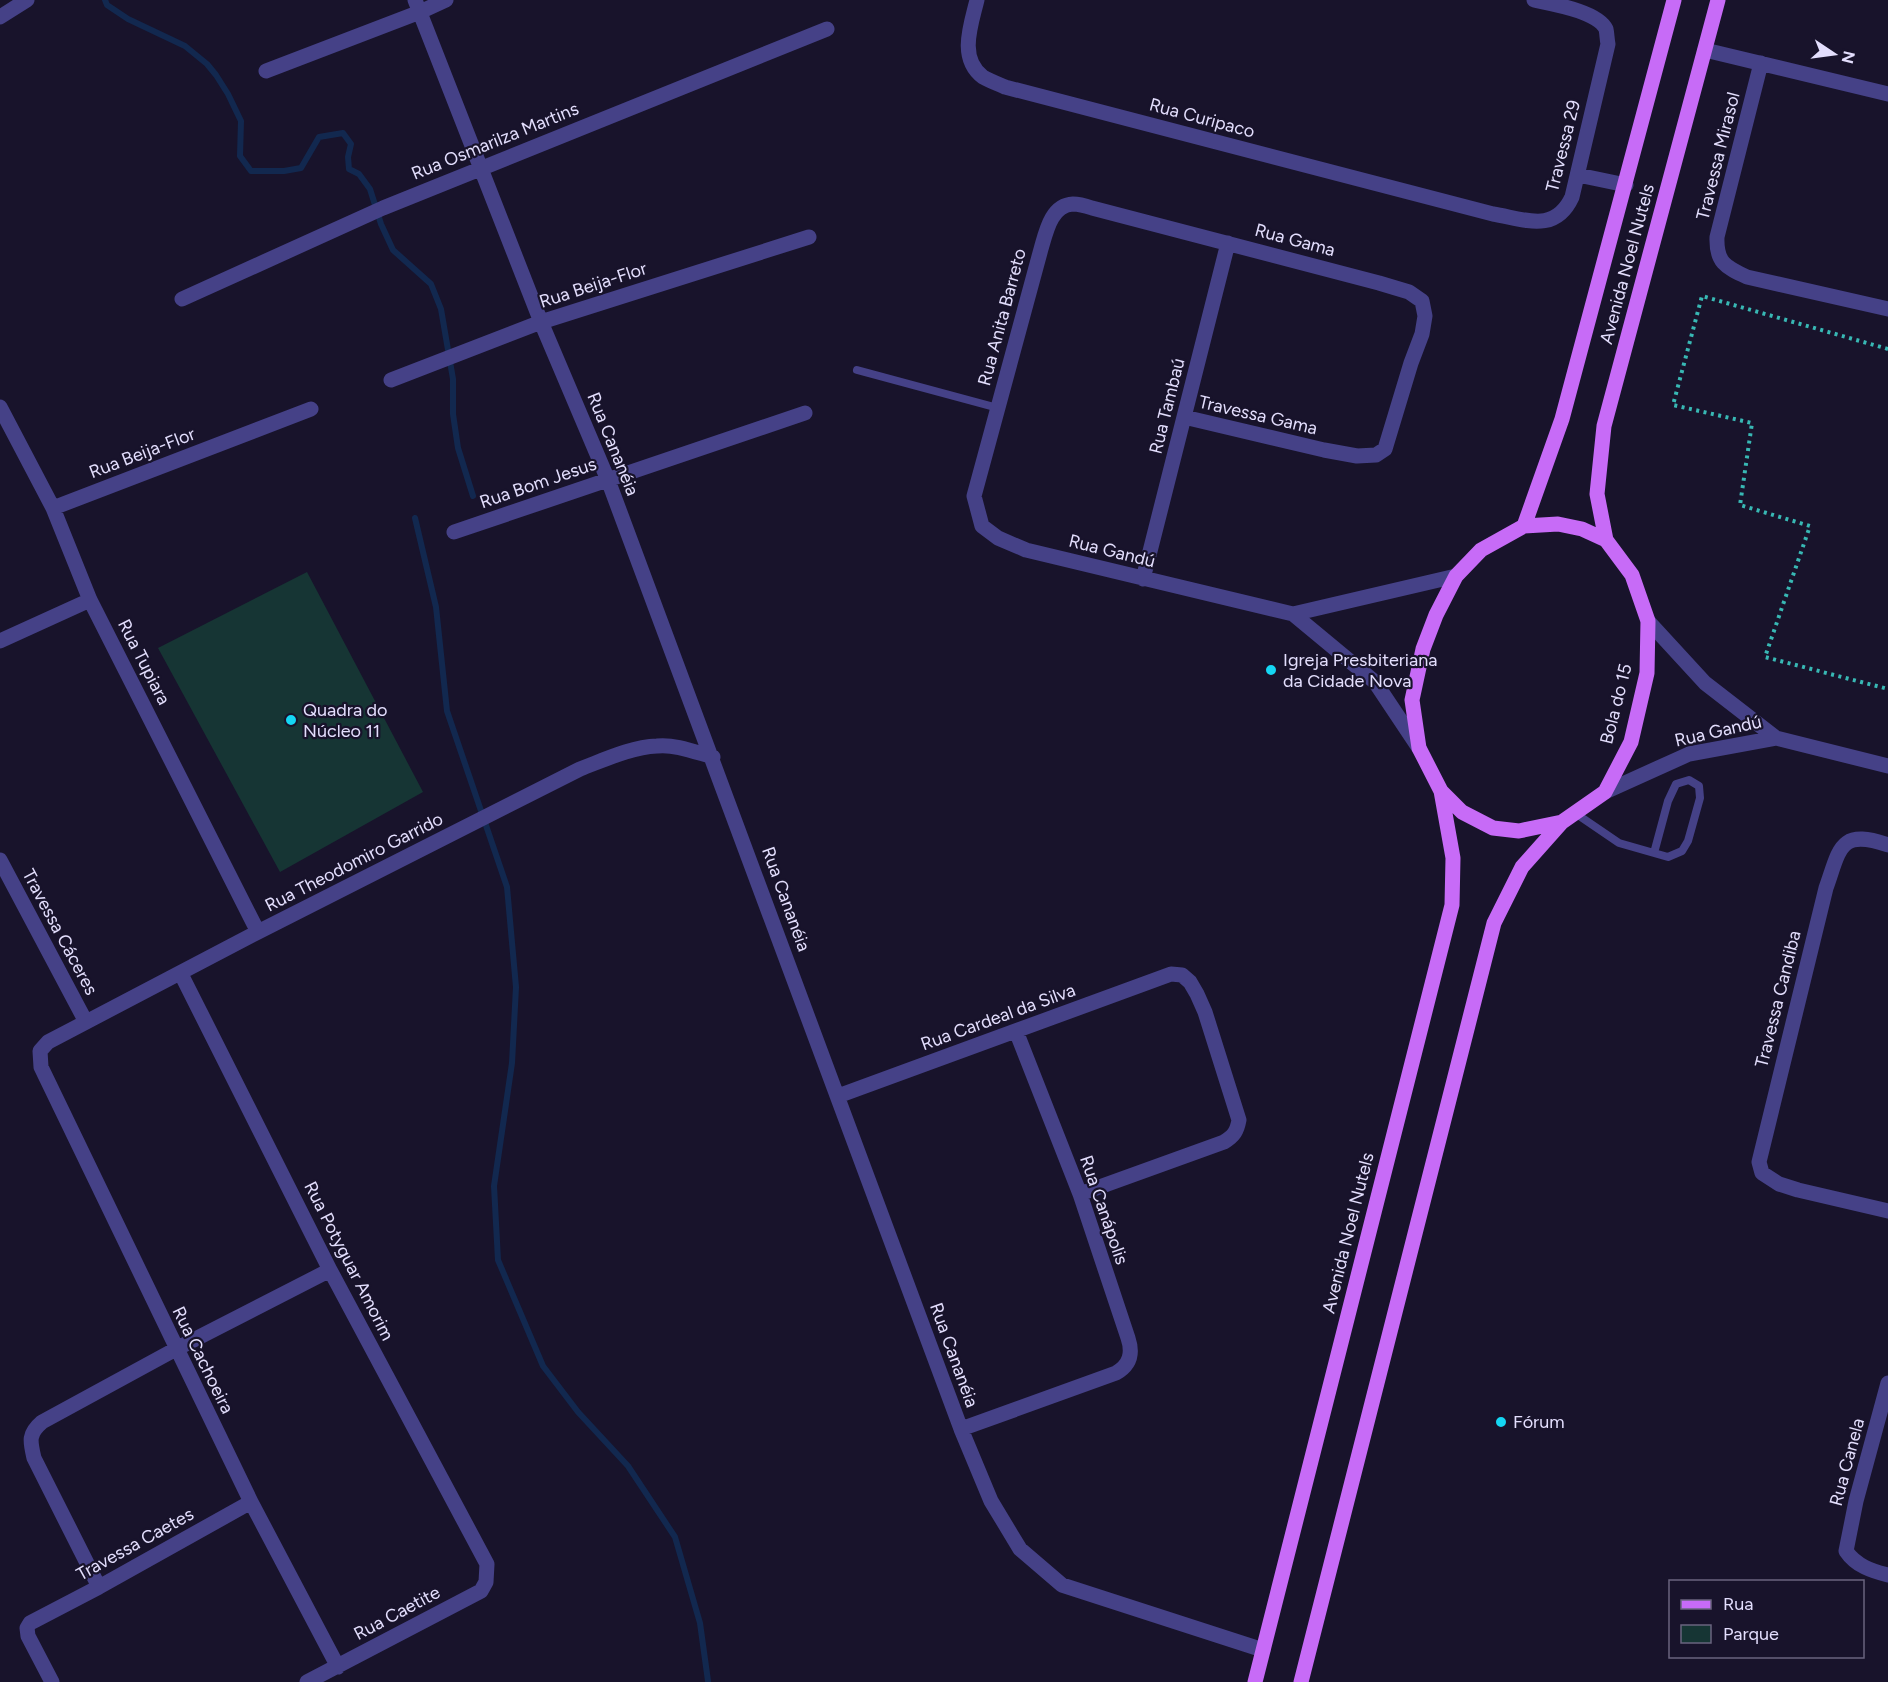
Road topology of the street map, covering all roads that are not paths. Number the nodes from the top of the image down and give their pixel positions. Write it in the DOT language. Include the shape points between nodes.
graph roads {
  1 [pos="27,0"];
  2 [pos="446,0"];
  3 [pos="977,0"];
  4 [pos="1534,0"];
  5 [pos="1674,0"];
  6 [pos="1718,0"];
  7 [pos="418,6"];
  8 [pos="0,17"];
  9 [pos="827,29"];
  10 [pos="1705,50"];
  11 [pos="1761,63"];
  12 [pos="266,71"];
  13 [pos="1888,94"];
  14 [pos="480,168"];
  15 [pos="1578,175"];
  16 [pos="1626,185"];
  17 [pos="1092,207"];
  18 [pos="1492,214"];
  19 [pos="809,237"];
  20 [pos="1228,243"];
  21 [pos="182,300"];
  22 [pos="1888,309"];
  23 [pos="541,322"];
  24 [pos="857,370"];
  25 [pos="391,380"];
  26 [pos="0,407"];
  27 [pos="311,408"];
  28 [pos="998,408"];
  29 [pos="805,413"];
  30 [pos="1184,417"];
  31 [pos="1324,450"];
  32 [pos="981,472"];
  33 [pos="608,480"];
  34 [pos="53,508"];
  35 [pos="1524,526"];
  36 [pos="454,531"];
  37 [pos="1606,540"];
  38 [pos="1456,576"];
  39 [pos="1143,579"];
  40 [pos="90,600"];
  41 [pos="1293,614"];
  42 [pos="1648,621"];
  43 [pos="0,641"];
  44 [pos="1776,738"];
  45 [pos="1419,748"];
  46 [pos="713,757"];
  47 [pos="1888,766"];
  48 [pos="1441,791"];
  49 [pos="1605,792"];
  50 [pos="1569,818"];
  51 [pos="1888,845"];
  52 [pos="1654,853"];
  53 [pos="0,860"];
  54 [pos="258,932"];
  55 [pos="181,974"];
  56 [pos="86,1022"];
  57 [pos="1016,1031"];
  58 [pos="41,1067"];
  59 [pos="838,1096"];
  60 [pos="1080,1194"];
  61 [pos="1888,1211"];
  62 [pos="330,1270"];
  63 [pos="176,1349"];
  64 [pos="1888,1383"];
  65 [pos="961,1429"];
  66 [pos="251,1502"];
  67 [pos="488,1564"];
  68 [pos="1888,1575"];
  69 [pos="99,1587"];
  70 [pos="1263,1650"];
  71 [pos="338,1667"];
  72 [pos="52,1682"];
  73 [pos="307,1682"];
  74 [pos="1255,1682"];
  75 [pos="1301,1682"];
  1 -- 8 [label="street"];
  2 -- 7 [label="street"];
  3 -- 18 [label="street, Rua Curipaco" via="967,40 970,62 982,76 1005,87"];
  4 -- 15 [label="street, Travessa 29" via="1589,15 1606,30 1608,44"];
  5 -- 16 [label="main road, Avenida Noel Nutels"];
  6 -- 10 [label="main road, Avenida Noel Nutels"];
  7 -- 12 [label="street"];
  7 -- 14 [label="street, Rua Cananéia"];
  9 -- 14 [label="street, Rua Osmarilza Martins"];
  10 -- 11 [label="street"];
  10 -- 37 [label="main road, Avenida Noel Nutels" via="1604,426 1597,494"];
  11 -- 13 [label="street"];
  11 -- 22 [label="street, Travessa Mirasol" via="1718,237 1720,258 1729,269 1747,276"];
  14 -- 21 [label="street, Rua Osmarilza Martins"];
  14 -- 23 [label="street, Rua Cananéia"];
  15 -- 16 [label="street"];
  15 -- 18 [label="street, Travessa 29" via="1567,207 1548,221"];
  16 -- 35 [label="main road, Avenida Noel Nutels" via="1562,419"];
  17 -- 20 [label="street, Rua Gama"];
  17 -- 28 [label="street, Rua Anita Barreto" via="1072,204 1058,209 1049,222"];
  19 -- 23 [label="street, Rua Beija-Flor"];
  20 -- 30 [label="street, Rua Tambaú"];
  20 -- 31 [label="street, Rua Gama" via="1409,292 1422,301 1422,334 1385,449 1376,455 1357,456"];
  23 -- 25 [label="street, Rua Beija-Flor"];
  23 -- 33 [label="street, Rua Cananéia"];
  24 -- 28 [label="lane"];
  26 -- 34 [label="street, Rua Tupiara"];
  27 -- 34 [label="street, Rua Beija-Flor"];
  28 -- 32 [label="street, Rua Anita Barreto"];
  29 -- 33 [label="street, Rua Bom Jesus"];
  30 -- 31 [label="street, Travessa Gama"];
  30 -- 39 [label="street, Rua Tambaú"];
  32 -- 39 [label="street, Rua Gandú" via="974,496 977,510 982,526 998,538 1026,550"];
  33 -- 36 [label="street, Rua Bom Jesus"];
  33 -- 46 [label="street, Rua Cananéia"];
  34 -- 40 [label="street, Rua Tupiara"];
  35 -- 37 [label="main road, Bola do 15" via="1558,524"];
  35 -- 38 [label="main road, Bola do 15" via="1481,550"];
  37 -- 42 [label="main road, Bola do 15" via="1632,575"];
  38 -- 41 [label="street, Rua Gandú"];
  38 -- 45 [label="main road, Bola do 15" via="1423,649 1412,700"];
  39 -- 41 [label="street, Rua Gandú"];
  40 -- 43 [label="street"];
  40 -- 54 [label="street, Rua Tupiara"];
  41 -- 45 [label="street, Rua Gandú" via="1375,682"];
  42 -- 44 [label="street, Rua Gandú" via="1705,683"];
  42 -- 49 [label="main road, Bola do 15" via="1647,673 1631,742"];
  44 -- 47 [label="street, Rua Gandú"];
  44 -- 49 [label="street, Rua Gandú" via="1689,754"];
  45 -- 48 [label="main road, Bola do 15"];
  46 -- 54 [label="street, Rua Theodomiro Garrido" via="658,745 631,750 580,769"];
  46 -- 59 [label="street, Rua Cananéia"];
  48 -- 50 [label="main road, Bola do 15" via="1462,812 1493,828 1519,831"];
  48 -- 70 [label="main road, Avenida Noel Nutels" via="1453,858 1452,905"];
  49 -- 50 [label="main road, Bola do 15"];
  50 -- 52 [label="lane" via="1619,843"];
  50 -- 75 [label="main road" via="1521,867 1494,923"];
  51 -- 61 [label="street, Travessa Candiba" via="1862,838 1851,840 1842,845 1837,855 1759,1162 1762,1173 1779,1184"];
  52 -- 52 [label="lane" via="1668,857 1682,851 1688,841 1700,798 1699,786 1689,780 1676,784"];
  53 -- 56 [label="street, Travessa Cáceres"];
  54 -- 55 [label="street, Rua Theodomiro Garrido"];
  55 -- 56 [label="street, Rua Theodomiro Garrido"];
  55 -- 62 [label="street, Rua Potyguar Amorim"];
  56 -- 58 [label="street, Rua Theodomiro Garrido" via="48,1042 40,1051"];
  57 -- 59 [label="street, Rua Cardeal da Silva"];
  57 -- 60 [label="street, Rua Canápolis"];
  57 -- 60 [label="street, Rua Cardeal da Silva" via="1172,974 1182,975 1190,982 1205,1012 1239,1120 1238,1130 1224,1142"];
  58 -- 63 [label="street, Rua Cachoeira"];
  59 -- 65 [label="street, Rua Cananéia"];
  60 -- 65 [label="street, Rua Canápolis" via="1131,1346 1128,1362 1124,1368 1090,1382"];
  62 -- 63 [label="street"];
  62 -- 67 [label="street, Rua Potyguar Amorim"];
  63 -- 66 [label="street, Rua Cachoeira"];
  63 -- 69 [label="street" via="42,1422 32,1433 34,1458"];
  64 -- 68 [label="street, Rua Canela" via="1846,1551 1858,1564"];
  65 -- 70 [label="street, Rua Cananéia" via="991,1502 1020,1549 1062,1585"];
  66 -- 69 [label="street, Travessa Caetes"];
  66 -- 71 [label="street, Rua Cachoeira"];
  67 -- 71 [label="street, Rua Caetite" via="481,1591"];
  69 -- 72 [label="street, Travessa Caetes" via="37,1618 27,1628"];
  70 -- 74 [label="main road, Avenida Noel Nutels"];
  71 -- 73 [label="street, Rua Caetite"];
}
